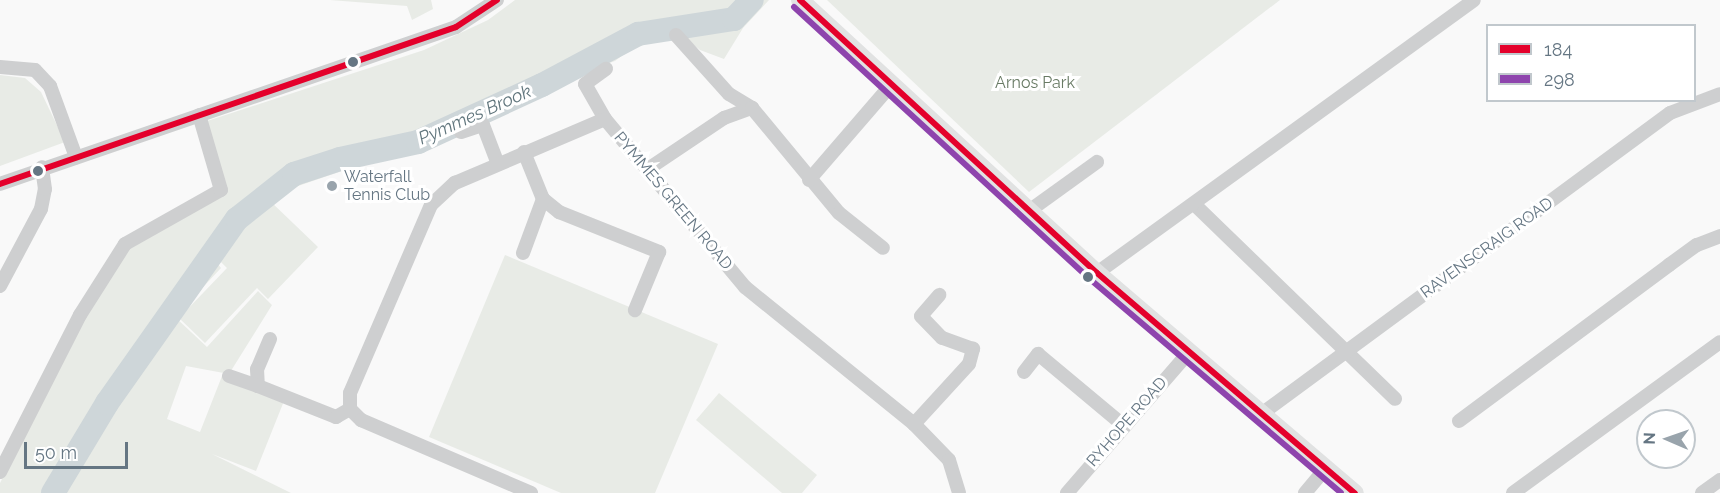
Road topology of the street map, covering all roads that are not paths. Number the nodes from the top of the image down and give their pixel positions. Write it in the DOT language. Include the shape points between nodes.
graph roads {
  1 [pos="497,0"];
  2 [pos="800,0"];
  3 [pos="1474,0"];
  4 [pos="676,35"];
  5 [pos="0,67"];
  6 [pos="606,69"];
  7 [pos="891,85"];
  8 [pos="1720,94"];
  9 [pos="752,108"];
  10 [pos="200,115"];
  11 [pos="605,119"];
  12 [pos="461,132"];
  13 [pos="524,152"];
  14 [pos="76,157"];
  15 [pos="1097,162"];
  16 [pos="498,164"];
  17 [pos="42,167"];
  18 [pos="648,169"];
  19 [pos="809,180"];
  20 [pos="0,184"];
  21 [pos="543,199"];
  22 [pos="1194,204"];
  23 [pos="1029,211"];
  24 [pos="1720,236"];
  25 [pos="883,248"];
  26 [pos="523,253"];
  27 [pos="1097,273"];
  28 [pos="0,286"];
  29 [pos="939,295"];
  30 [pos="635,310"];
  31 [pos="270,339"];
  32 [pos="1720,342"];
  33 [pos="1189,352"];
  34 [pos="1346,352"];
  35 [pos="1024,372"];
  36 [pos="229,376"];
  37 [pos="258,386"];
  38 [pos="1395,399"];
  39 [pos="350,409"];
  40 [pos="1260,415"];
  41 [pos="1458,421"];
  42 [pos="914,424"];
  43 [pos="1123,425"];
  44 [pos="1325,469"];
  45 [pos="0,472"];
  46 [pos="1720,480"];
  47 [pos="531,493"];
  48 [pos="959,493"];
  49 [pos="1067,493"];
  50 [pos="1305,493"];
  51 [pos="1355,493"];
  52 [pos="1513,493"];
  53 [pos="1702,493"];
  1 -- 10 [label="street" via="456,27"];
  2 -- 7 [label="main road"];
  3 -- 22 [label="street"];
  4 -- 9 [label="street" via="729,94"];
  5 -- 14 [label="street" via="35,70 50,87"];
  6 -- 11 [label="street" via="585,84"];
  7 -- 19 [label="street"];
  7 -- 23 [label="main road"];
  8 -- 34 [label="street, RAVENSCRAIG ROAD" via="1670,112"];
  9 -- 18 [label="street" via="724,118"];
  9 -- 19 [label="street"];
  10 -- 14 [label="street"];
  10 -- 45 [label="street" via="221,190 125,244 80,315"];
  11 -- 13 [label="street, PYMMES GREEN ROAD"];
  11 -- 18 [label="street, PYMMES GREEN ROAD"];
  12 -- 16 [label="street" via="483,125"];
  13 -- 16 [label="street, PYMMES GREEN ROAD"];
  13 -- 21 [label="street"];
  14 -- 17 [label="street"];
  15 -- 23 [label="street"];
  16 -- 39 [label="street, PYMMES GREEN ROAD" via="455,183 431,205 350,393"];
  17 -- 20 [label="street"];
  17 -- 28 [label="street" via="45,189 41,209"];
  18 -- 42 [label="street, PYMMES GREEN ROAD" via="745,287"];
  19 -- 25 [label="street" via="839,213"];
  21 -- 26 [label="street"];
  21 -- 30 [label="street" via="559,212 659,252"];
  22 -- 27 [label="street"];
  22 -- 34 [label="street"];
  23 -- 27 [label="main road"];
  24 -- 41 [label="street" via="1697,245"];
  27 -- 33 [label="main road"];
  29 -- 42 [label="street" via="921,316 942,338 973,349 969,364"];
  31 -- 37 [label="street" via="257,369"];
  32 -- 52 [label="street"];
  33 -- 40 [label="main road"];
  33 -- 43 [label="street, RYHOPE ROAD"];
  34 -- 38 [label="street"];
  34 -- 40 [label="street, RAVENSCRAIG ROAD"];
  35 -- 43 [label="street" via="1038,354"];
  36 -- 37 [label="street"];
  37 -- 39 [label="street" via="336,417"];
  39 -- 47 [label="street" via="361,420"];
  40 -- 44 [label="main road"];
  42 -- 48 [label="street, PYMMES GREEN ROAD" via="950,460"];
  43 -- 49 [label="street, RYHOPE ROAD"];
  44 -- 50 [label="street"];
  44 -- 51 [label="main road"];
  46 -- 53 [label="street"];
}
